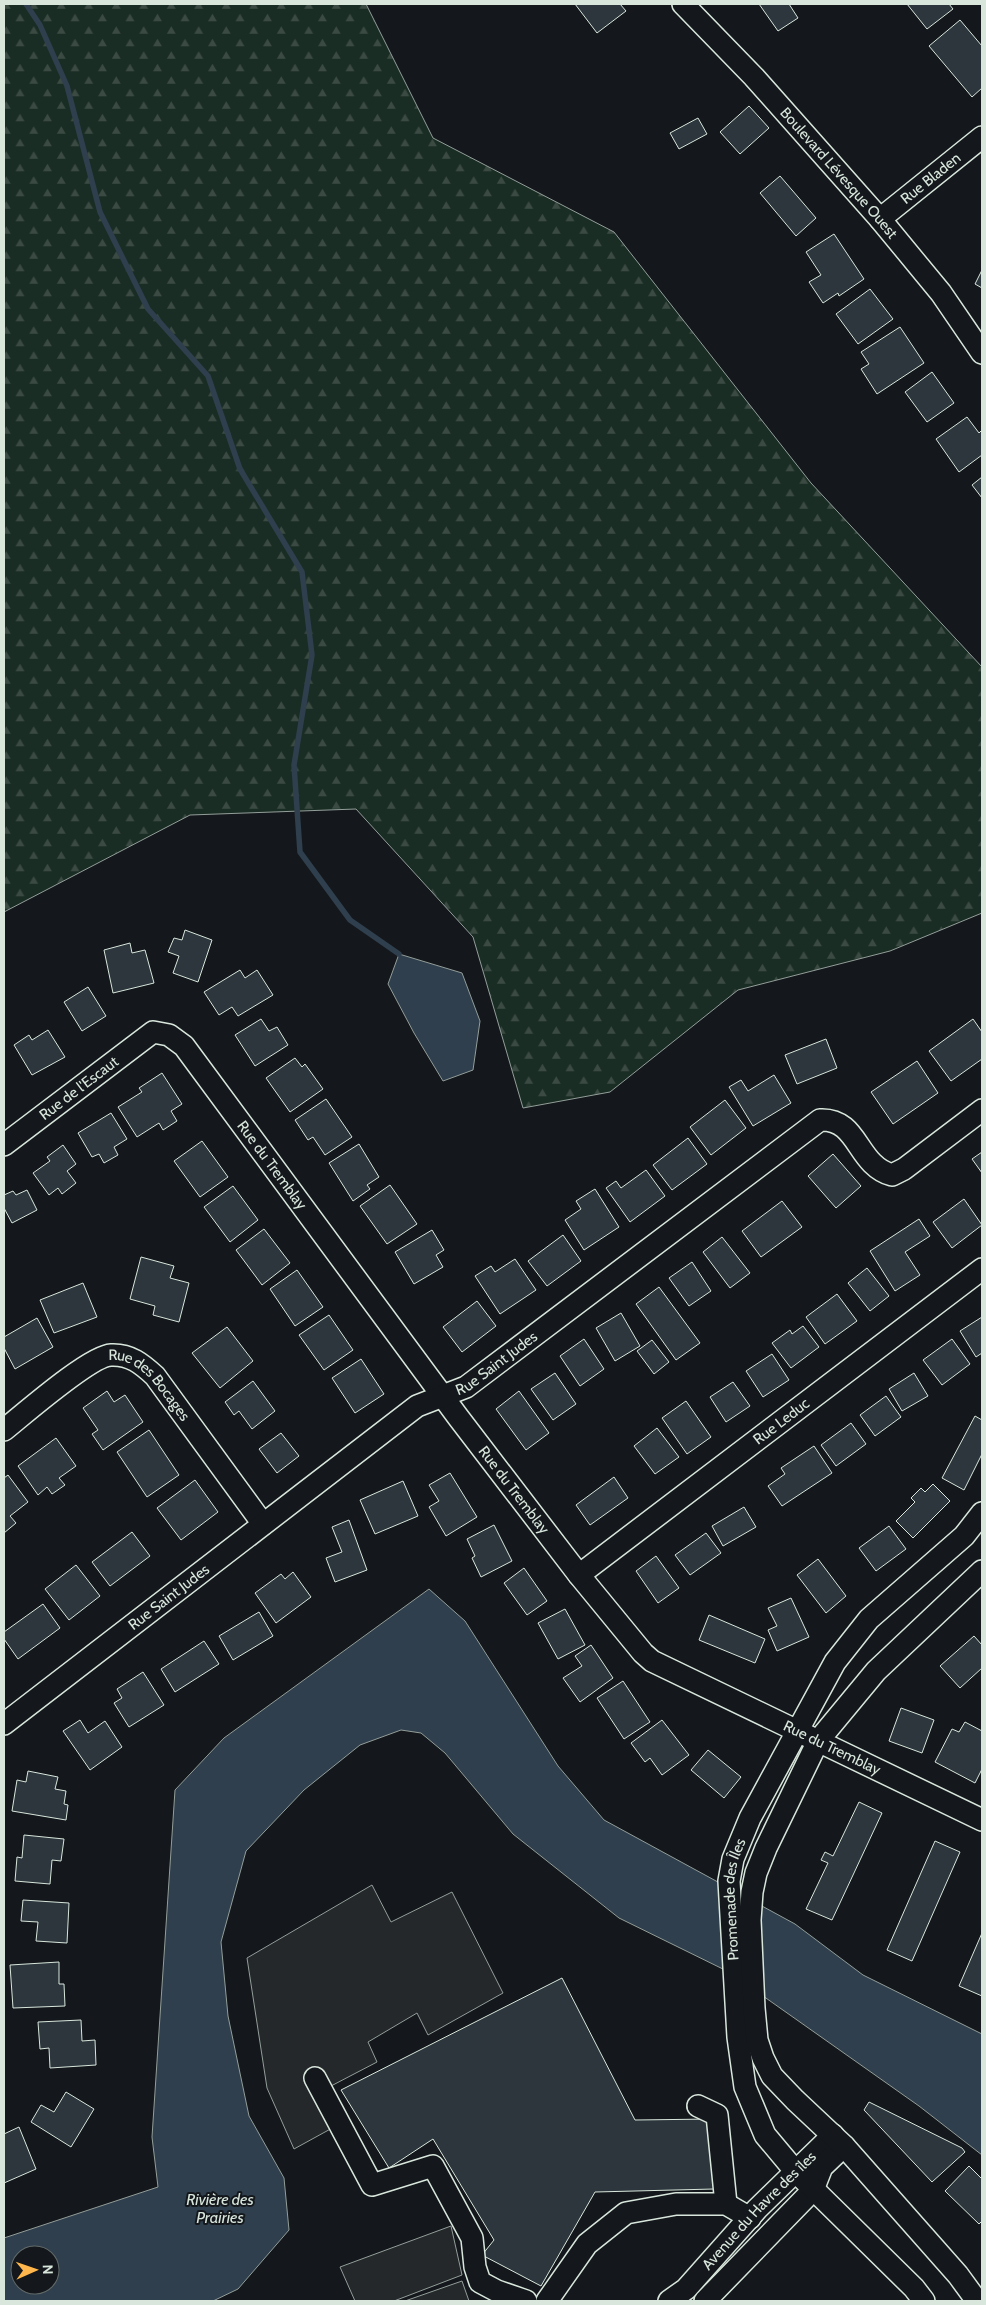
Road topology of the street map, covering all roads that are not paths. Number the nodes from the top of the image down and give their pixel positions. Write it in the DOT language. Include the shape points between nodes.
graph roads {
  1 [pos="683,4"];
  2 [pos="982,137"];
  3 [pos="880,219"];
  4 [pos="982,353"];
  5 [pos="153,1032"];
  6 [pos="982,1110"];
  7 [pos="4,1145"];
  8 [pos="982,1269"];
  9 [pos="443,1396"];
  10 [pos="4,1430"];
  11 [pos="982,1513"];
  12 [pos="263,1524"];
  13 [pos="982,1571"];
  14 [pos="579,1575"];
  15 [pos="4,1724"];
  16 [pos="796,1731"];
  17 [pos="818,1741"];
  18 [pos="982,1820"];
  19 [pos="745,2004"];
  20 [pos="315,2078"];
  21 [pos="698,2106"];
  22 [pos="838,2140"];
  23 [pos="796,2172"];
  24 [pos="813,2190"];
  25 [pos="726,2204"];
  26 [pos="750,2218"];
  27 [pos="690,2298"];
  28 [pos="526,2301"];
  29 [pos="547,2301"];
  30 [pos="924,2301"];
  31 [pos="977,2301"];
  1 -- 3 [label="street, Boulevard Lévesque Ouest" via="754,77"];
  2 -- 3 [label="street, Rue Bladen"];
  3 -- 4 [label="street, Boulevard Lévesque Ouest" via="941,293"];
  5 -- 7 [label="street, Rue de l'Escaut"];
  5 -- 9 [label="street, Rue du Tremblay" via="169,1035 184,1046"];
  6 -- 9 [label="street, Rue Saint Judes" via="892,1175 880,1172 844,1126 830,1119 820,1120 466,1388"];
  8 -- 14 [label="street, Rue Leduc"];
  9 -- 12 [label="street, Rue Saint Judes" via="417,1406"];
  9 -- 14 [label="street, Rue du Tremblay"];
  10 -- 12 [label="street, Rue des Bocages" via="95,1361 110,1354 132,1358 155,1376"];
  11 -- 16 [label="street, Promenade des Îles" via="964,1536 869,1619 836,1662"];
  12 -- 15 [label="street, Rue Saint Judes"];
  13 -- 17 [label="street, Promenade des Îles" via="876,1671"];
  14 -- 16 [label="street, Rue du Tremblay" via="633,1643 652,1661"];
  16 -- 17 [label="street, Rue du Tremblay"];
  16 -- 19 [label="street, Promenade des Îles" via="750,1818 733,1859 729,1881"];
  17 -- 18 [label="street, Rue du Tremblay"];
  17 -- 19 [label="street, Promenade des Îles" via="756,1873"];
  19 -- 22 [label="street, Promenade des Îles" via="772,2076"];
  19 -- 23 [label="street, Promenade des Îles" via="738,2037 745,2087 765,2135"];
  20 -- 28 [label="street" via="372,2186 433,2166 472,2238 480,2282"];
  21 -- 25 [label="street" via="718,2115"];
  22 -- 23 [label="street, Avenue du Havre des îles"];
  22 -- 24 [label="street, Avenue du Havre des îles"];
  22 -- 31 [label="street, Promenade des Îles" via="958,2275"];
  23 -- 24 [label="street, Promenade des Îles"];
  23 -- 26 [label="street, Avenue du Havre des îles"];
  24 -- 27 [label="street, Avenue du Havre des îles"];
  24 -- 30 [label="street, Promenade des Îles"];
  25 -- 26 [label="street"];
  25 -- 29 [label="street" via="676,2204 626,2213 588,2244"];
  26 -- 27 [label="street, Avenue du Havre des îles"];
}
